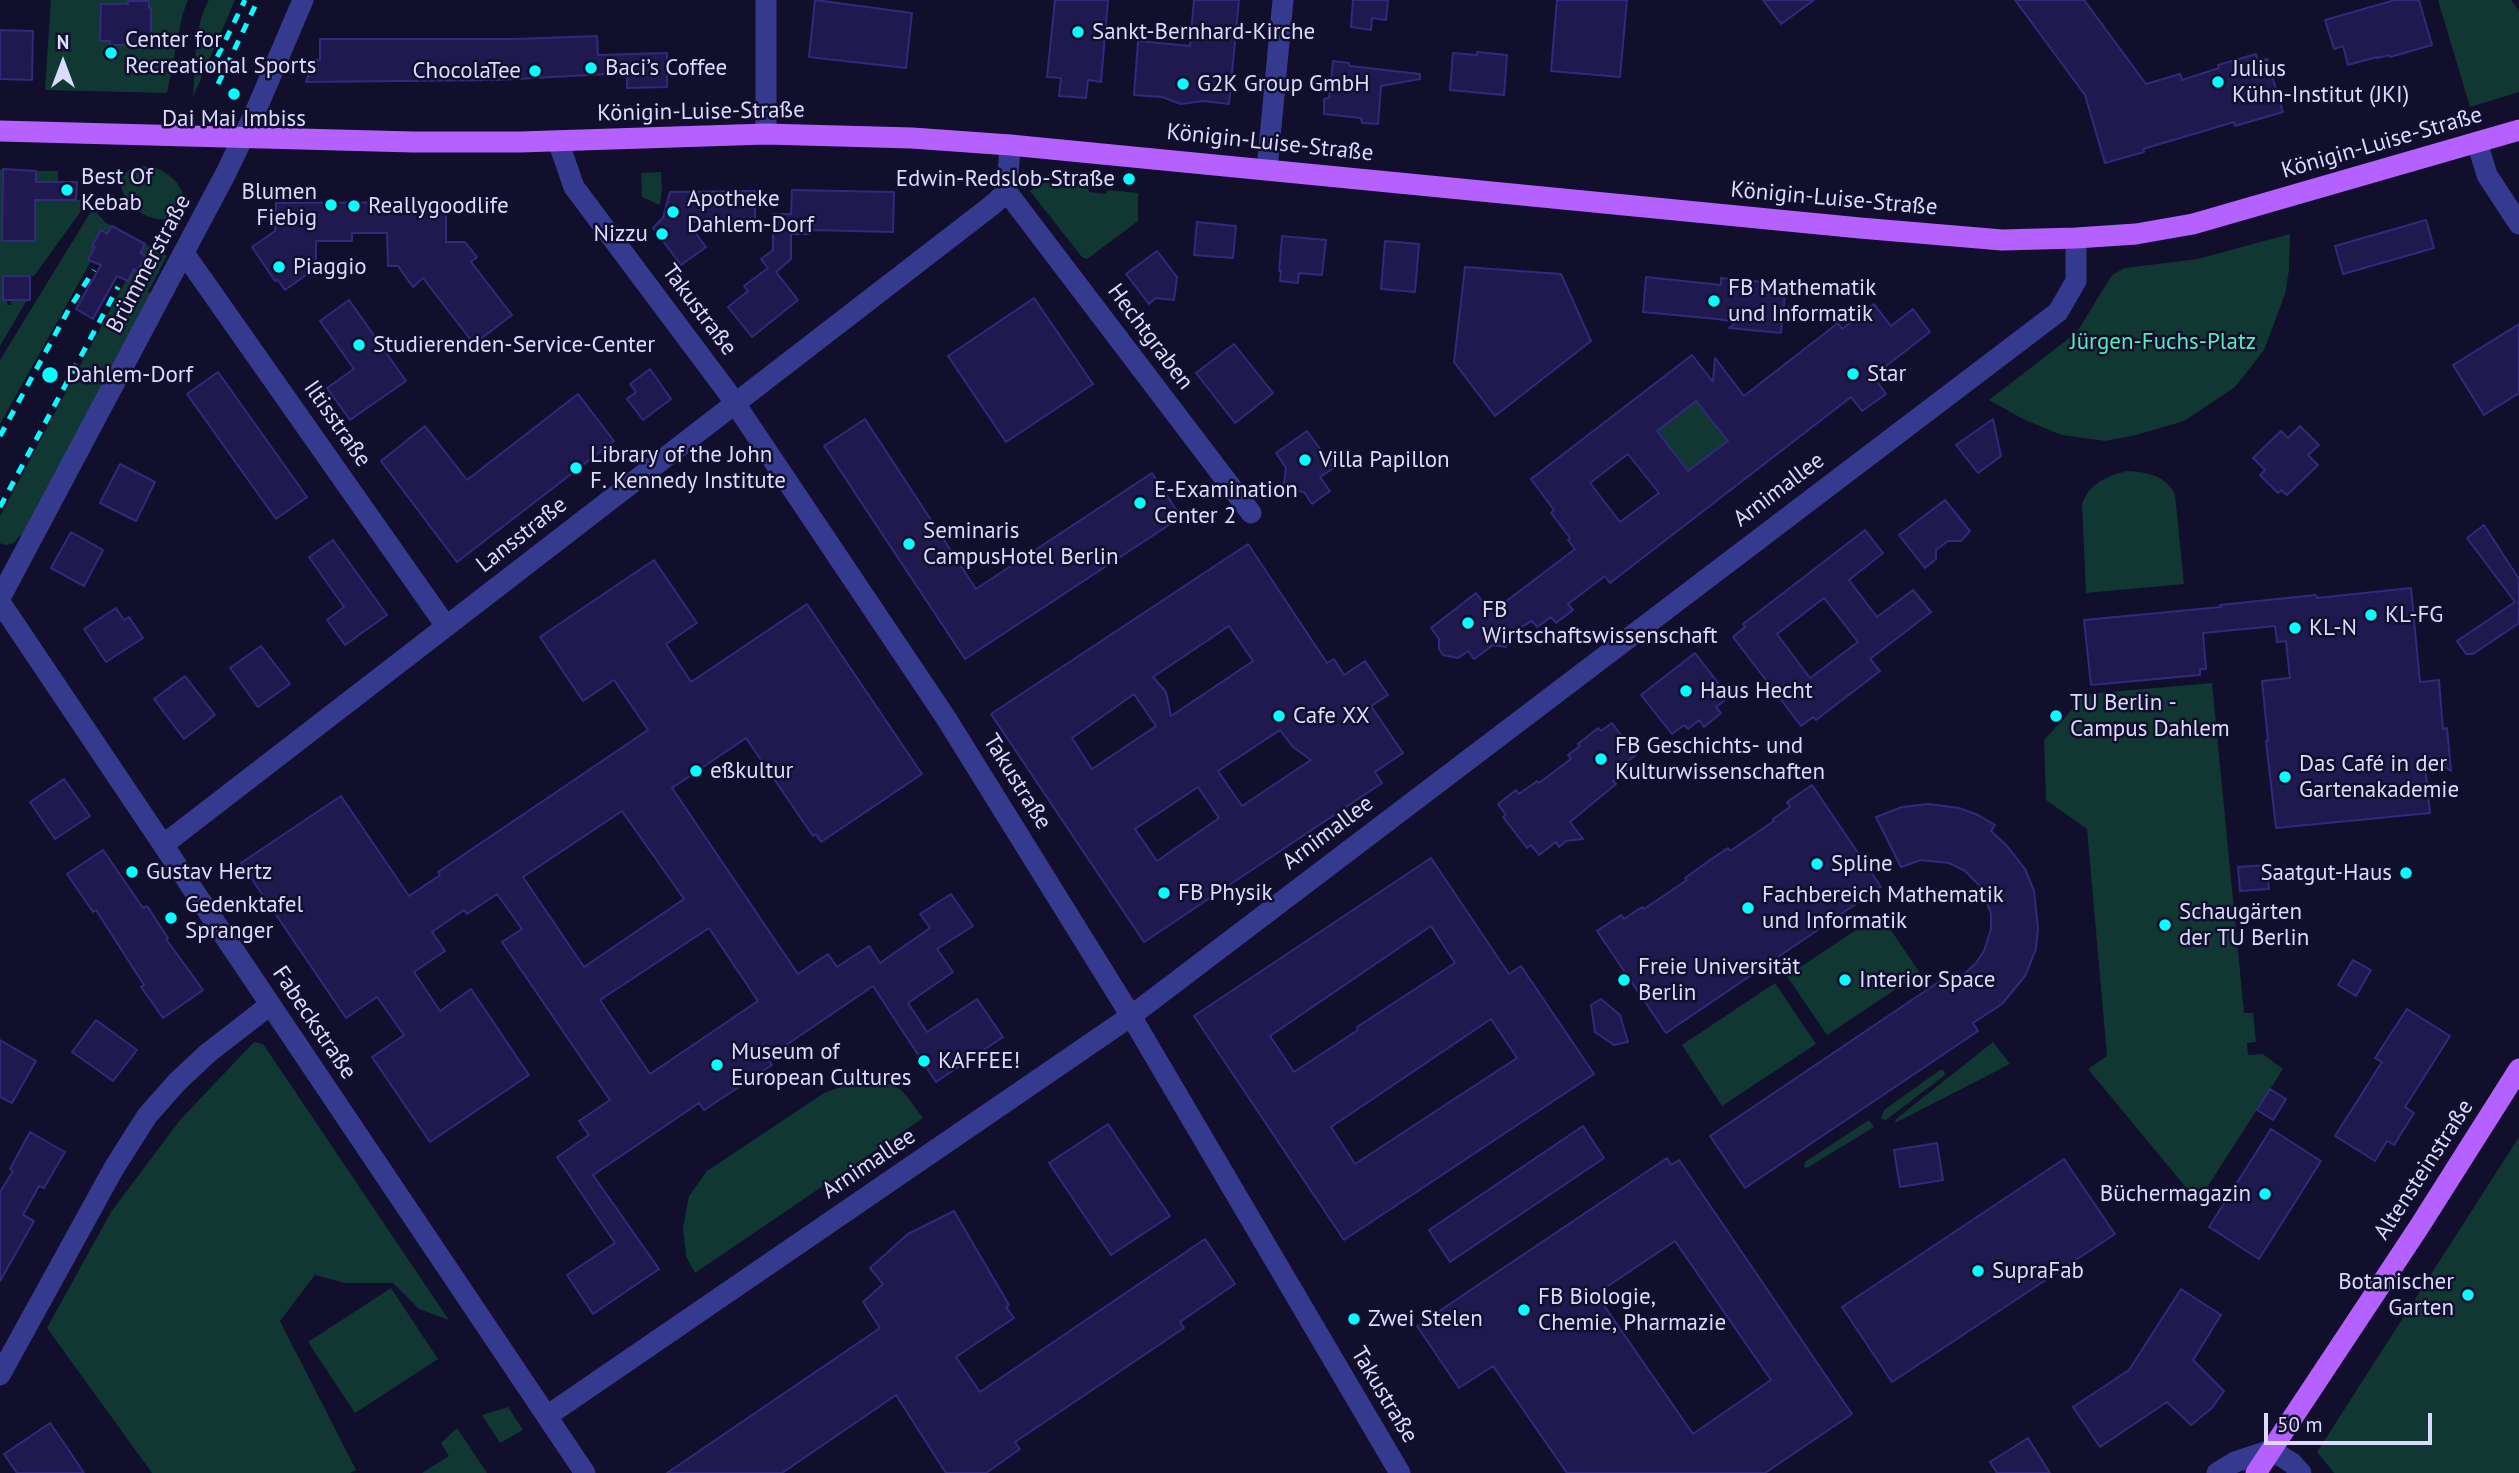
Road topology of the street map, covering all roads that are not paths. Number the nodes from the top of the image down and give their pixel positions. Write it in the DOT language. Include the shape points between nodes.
graph roads {
  1 [pos="303,0"];
  2 [pos="766,0"];
  3 [pos="1283,0"];
  4 [pos="0,131"];
  5 [pos="2519,131"];
  6 [pos="765,134"];
  7 [pos="243,138"];
  8 [pos="558,141"];
  9 [pos="2477,142"];
  10 [pos="1010,145"];
  11 [pos="1267,169"];
  12 [pos="1007,191"];
  13 [pos="2519,224"];
  14 [pos="2076,238"];
  15 [pos="184,253"];
  16 [pos="736,404"];
  17 [pos="1251,513"];
  18 [pos="0,600"];
  19 [pos="446,626"];
  20 [pos="163,845"];
  21 [pos="270,1005"];
  22 [pos="1131,1016"];
  23 [pos="2519,1069"];
  24 [pos="0,1375"];
  25 [pos="547,1416"];
  26 [pos="2271,1450"];
  27 [pos="585,1473"];
  28 [pos="1399,1473"];
  29 [pos="2217,1473"];
  30 [pos="2256,1473"];
  31 [pos="2301,1473"];
  1 -- 7 [label="street, Brümmerstraße"];
  2 -- 6 [label="street"];
  3 -- 11 [label="street"];
  4 -- 7 [label="main road, Königin-Luise-Straße"];
  5 -- 9 [label="main road, Königin-Luise-Straße"];
  6 -- 8 [label="main road, Königin-Luise-Straße"];
  6 -- 10 [label="main road, Königin-Luise-Straße"];
  7 -- 8 [label="main road, Königin-Luise-Straße"];
  7 -- 15 [label="street, Brümmerstraße"];
  8 -- 16 [label="street, Takustraße" via="574,187"];
  9 -- 13 [label="street" via="2487,175"];
  9 -- 14 [label="main road, Königin-Luise-Straße" via="2193,224"];
  10 -- 11 [label="main road, Königin-Luise-Straße"];
  10 -- 12 [label="street"];
  11 -- 14 [label="main road, Königin-Luise-Straße" via="1927,234 2002,240"];
  12 -- 16 [label="street, Lansstraße"];
  12 -- 17 [label="street, Hechtgraben"];
  14 -- 22 [label="street, Arnimallee" via="2076,281 2058,312"];
  15 -- 18 [label="street, Brümmerstraße"];
  15 -- 19 [label="street, Iltisstraße"];
  16 -- 19 [label="street, Lansstraße"];
  16 -- 22 [label="street, Takustraße" via="946,718"];
  18 -- 20 [label="street, Fabeckstraße"];
  19 -- 20 [label="street, Lansstraße"];
  20 -- 21 [label="street, Fabeckstraße"];
  21 -- 24 [label="street" via="208,1053 147,1116"];
  21 -- 25 [label="street, Fabeckstraße"];
  22 -- 25 [label="street, Arnimallee"];
  22 -- 28 [label="street, Takustraße"];
  23 -- 26 [label="main road, Altensteinstraße"];
  25 -- 27 [label="street, Fabeckstraße"];
  26 -- 29 [label="street"];
  26 -- 30 [label="main road, Altensteinstraße"];
  26 -- 31 [label="street"];
}
